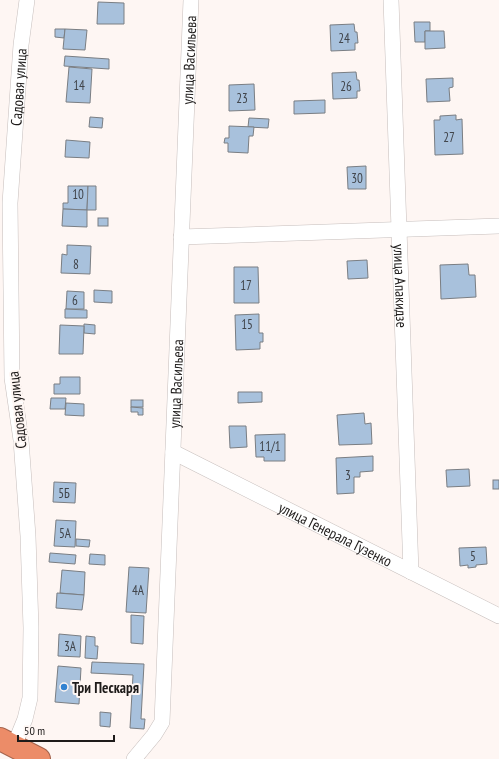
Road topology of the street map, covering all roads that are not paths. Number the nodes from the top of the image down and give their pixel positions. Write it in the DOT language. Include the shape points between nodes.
graph roads {
  1 [pos="27,0"];
  2 [pos="191,0"];
  3 [pos="391,0"];
  4 [pos="499,226"];
  5 [pos="398,230"];
  6 [pos="181,238"];
  7 [pos="173,452"];
  8 [pos="411,572"];
  9 [pos="499,616"];
  10 [pos="7,743"];
  11 [pos="39,759"];
  12 [pos="134,759"];
  1 -- 10 [label="street, Садовая улица" via="21,46 10,203 12,378 21,440 28,536 30,698 25,719"];
  2 -- 6 [label="street, улица Васильева"];
  3 -- 5 [label="street, улица Апакидзе"];
  4 -- 5 [label="street"];
  5 -- 6 [label="street"];
  5 -- 8 [label="street, улица Апакидзе"];
  6 -- 7 [label="street, улица Васильева"];
  7 -- 8 [label="street, улица Генерала Гузенко"];
  7 -- 12 [label="street, улица Васильева" via="162,722"];
  8 -- 9 [label="street, улица Генерала Гузенко"];
  10 -- 11 [label="highway"];
}
